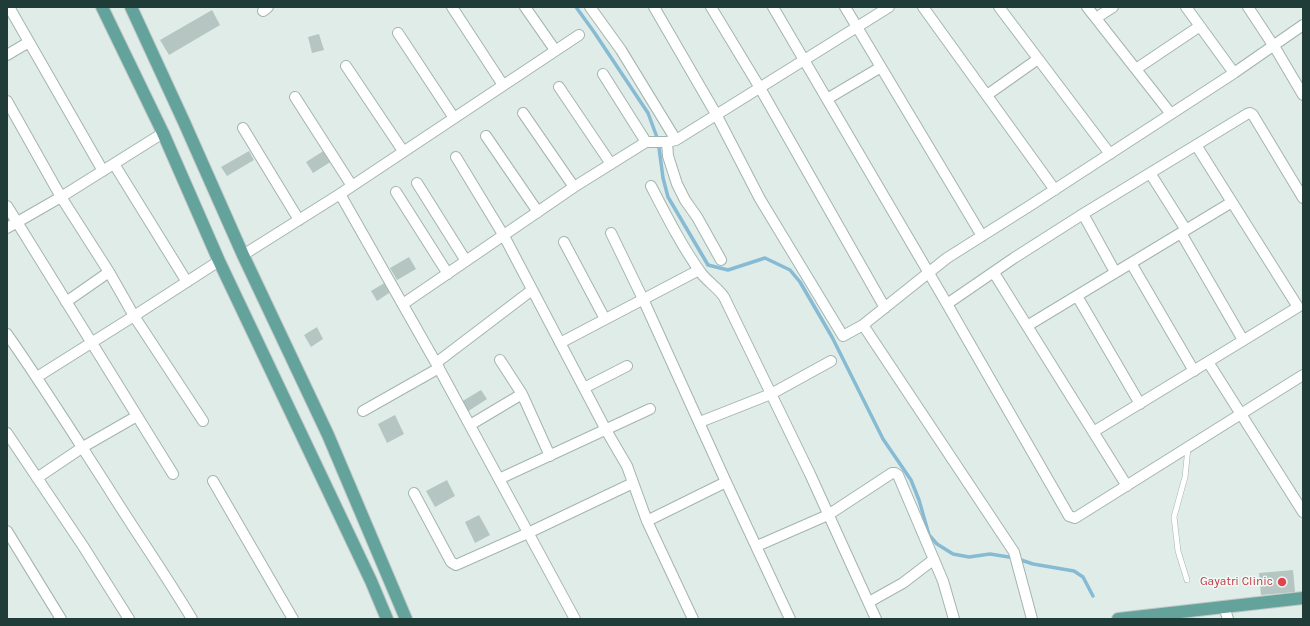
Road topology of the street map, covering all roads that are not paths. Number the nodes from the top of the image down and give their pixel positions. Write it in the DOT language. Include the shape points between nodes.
graph roads {
  1 [pos="9,7"];
  2 [pos="102,7"];
  3 [pos="131,7"];
  4 [pos="452,7"];
  5 [pos="525,7"];
  6 [pos="590,7"];
  7 [pos="654,7"];
  8 [pos="711,7"];
  9 [pos="773,7"];
  10 [pos="845,7"];
  11 [pos="889,7"];
  12 [pos="923,7"];
  13 [pos="999,7"];
  14 [pos="1087,7"];
  15 [pos="1113,7"];
  16 [pos="1186,7"];
  17 [pos="1248,7"];
  18 [pos="1096,18"];
  19 [pos="1303,25"];
  20 [pos="1200,26"];
  21 [pos="857,28"];
  22 [pos="398,33"];
  23 [pos="579,35"];
  24 [pos="29,42"];
  25 [pos="1273,46"];
  26 [pos="556,50"];
  27 [pos="7,55"];
  28 [pos="1038,59"];
  29 [pos="805,61"];
  30 [pos="346,66"];
  31 [pos="881,67"];
  32 [pos="1136,69"];
  33 [pos="1234,73"];
  34 [pos="603,74"];
  35 [pos="503,85"];
  36 [pos="559,87"];
  37 [pos="760,88"];
  38 [pos="987,95"];
  39 [pos="1303,95"];
  40 [pos="294,97"];
  41 [pos="827,99"];
  42 [pos="7,101"];
  43 [pos="523,113"];
  44 [pos="716,114"];
  45 [pos="1171,114"];
  46 [pos="454,118"];
  47 [pos="243,128"];
  48 [pos="163,133"];
  49 [pos="486,136"];
  50 [pos="649,142"];
  51 [pos="669,142"];
  52 [pos="1196,145"];
  53 [pos="403,152"];
  54 [pos="1110,154"];
  55 [pos="456,157"];
  56 [pos="114,164"];
  57 [pos="611,164"];
  58 [pos="103,171"];
  59 [pos="1150,173"];
  60 [pos="417,183"];
  61 [pos="352,186"];
  62 [pos="651,186"];
  63 [pos="574,187"];
  64 [pos="1055,190"];
  65 [pos="396,192"];
  66 [pos="340,194"];
  67 [pos="61,197"];
  68 [pos="1303,198"];
  69 [pos="1232,202"];
  70 [pos="7,206"];
  71 [pos="538,212"];
  72 [pos="1083,214"];
  73 [pos="299,220"];
  74 [pos="16,222"];
  75 [pos="7,228"];
  76 [pos="1184,231"];
  77 [pos="611,233"];
  78 [pos="504,236"];
  79 [pos="982,236"];
  80 [pos="564,242"];
  81 [pos="243,255"];
  82 [pos="721,260"];
  83 [pos="219,261"];
  84 [pos="466,261"];
  85 [pos="1131,263"];
  86 [pos="699,270"];
  87 [pos="109,272"];
  88 [pos="1115,272"];
  89 [pos="928,273"];
  90 [pos="994,273"];
  91 [pos="448,274"];
  92 [pos="187,282"];
  93 [pos="532,290"];
  94 [pos="1077,296"];
  95 [pos="643,299"];
  96 [pos="66,302"];
  97 [pos="403,304"];
  98 [pos="947,304"];
  99 [pos="885,308"];
  100 [pos="1301,310"];
  101 [pos="134,316"];
  102 [pos="605,319"];
  103 [pos="863,325"];
  104 [pos="1027,326"];
  105 [pos="7,334"];
  106 [pos="1243,340"];
  107 [pos="92,342"];
  108 [pos="560,343"];
  109 [pos="500,360"];
  110 [pos="830,361"];
  111 [pos="1208,362"];
  112 [pos="438,366"];
  113 [pos="627,366"];
  114 [pos="1194,371"];
  115 [pos="1303,375"];
  116 [pos="36,377"];
  117 [pos="584,388"];
  118 [pos="522,394"];
  119 [pos="771,394"];
  120 [pos="1140,404"];
  121 [pos="650,409"];
  122 [pos="363,411"];
  123 [pos="1241,414"];
  124 [pos="137,416"];
  125 [pos="203,421"];
  126 [pos="700,422"];
  127 [pos="470,426"];
  128 [pos="606,430"];
  129 [pos="1093,432"];
  130 [pos="7,433"];
  131 [pos="83,447"];
  132 [pos="1188,448"];
  133 [pos="550,456"];
  134 [pos="173,474"];
  135 [pos="37,478"];
  136 [pos="499,479"];
  137 [pos="213,481"];
  138 [pos="726,482"];
  139 [pos="633,483"];
  140 [pos="1127,486"];
  141 [pos="414,493"];
  142 [pos="1303,512"];
  143 [pos="828,515"];
  144 [pos="647,521"];
  145 [pos="7,531"];
  146 [pos="528,533"];
  147 [pos="757,546"];
  148 [pos="933,560"];
  149 [pos="1186,580"];
  150 [pos="1303,598"];
  151 [pos="868,602"];
  152 [pos="1224,607"];
  153 [pos="62,619"];
  154 [pos="129,619"];
  155 [pos="192,619"];
  156 [pos="293,619"];
  157 [pos="387,619"];
  158 [pos="406,619"];
  159 [pos="575,619"];
  160 [pos="693,619"];
  161 [pos="790,619"];
  162 [pos="876,619"];
  163 [pos="954,619"];
  164 [pos="1032,619"];
  165 [pos="1118,619"];
  166 [pos="1228,619"];
  1 -- 24 [label="street"];
  2 -- 48 [label="main road"];
  3 -- 81 [label="main road"];
  4 -- 35 [label="street"];
  5 -- 26 [label="street"];
  6 -- 51 [label="street" via="621,50"];
  7 -- 44 [label="street"];
  8 -- 37 [label="street"];
  9 -- 29 [label="street"];
  10 -- 21 [label="street"];
  11 -- 21 [label="street"];
  12 -- 38 [label="street"];
  13 -- 28 [label="street"];
  14 -- 18 [label="street"];
  15 -- 18 [label="street"];
  16 -- 20 [label="street"];
  17 -- 25 [label="street"];
  18 -- 32 [label="street"];
  19 -- 25 [label="street"];
  20 -- 32 [label="street"];
  20 -- 33 [label="street"];
  21 -- 29 [label="street"];
  21 -- 31 [label="street"];
  22 -- 46 [label="street"];
  23 -- 26 [label="street"];
  24 -- 27 [label="street"];
  24 -- 58 [label="street"];
  25 -- 33 [label="street"];
  25 -- 39 [label="street"];
  26 -- 35 [label="street"];
  28 -- 38 [label="street"];
  28 -- 54 [label="street"];
  29 -- 37 [label="street"];
  29 -- 41 [label="street"];
  30 -- 53 [label="street"];
  31 -- 41 [label="street"];
  31 -- 79 [label="street"];
  32 -- 45 [label="street"];
  33 -- 45 [label="street"];
  34 -- 50 [label="street"];
  35 -- 46 [label="street"];
  36 -- 57 [label="street"];
  37 -- 44 [label="street"];
  37 -- 99 [label="street"];
  38 -- 64 [label="street"];
  40 -- 61 [label="street"];
  41 -- 89 [label="street"];
  42 -- 67 [label="street"];
  43 -- 63 [label="street"];
  44 -- 51 [label="street"];
  44 -- 103 [label="street" via="760,199 842,335 846,336"];
  45 -- 54 [label="street"];
  46 -- 53 [label="street"];
  47 -- 73 [label="street"];
  48 -- 56 [label="street"];
  48 -- 83 [label="main road"];
  49 -- 71 [label="street"];
  50 -- 51 [label="street"];
  50 -- 57 [label="street"];
  51 -- 82 [label="street" via="668,156 677,184"];
  52 -- 59 [label="street"];
  52 -- 68 [label="street" via="1250,113"];
  52 -- 69 [label="street"];
  53 -- 61 [label="street"];
  54 -- 64 [label="street"];
  55 -- 78 [label="street"];
  56 -- 58 [label="street"];
  56 -- 92 [label="street"];
  57 -- 63 [label="street"];
  58 -- 67 [label="street"];
  59 -- 72 [label="street"];
  59 -- 76 [label="street"];
  60 -- 84 [label="street"];
  61 -- 66 [label="street"];
  62 -- 86 [label="street" via="676,234"];
  63 -- 71 [label="street"];
  64 -- 79 [label="street"];
  65 -- 91 [label="street"];
  66 -- 73 [label="street"];
  66 -- 97 [label="street"];
  67 -- 74 [label="street"];
  67 -- 87 [label="street"];
  69 -- 76 [label="street"];
  69 -- 100 [label="street"];
  70 -- 74 [label="street"];
  71 -- 78 [label="street"];
  72 -- 88 [label="street"];
  72 -- 90 [label="street"];
  73 -- 81 [label="street"];
  74 -- 75 [label="street"];
  74 -- 96 [label="street"];
  76 -- 85 [label="street"];
  76 -- 106 [label="street"];
  77 -- 95 [label="street"];
  78 -- 84 [label="street"];
  78 -- 93 [label="street"];
  79 -- 89 [label="street"];
  80 -- 102 [label="street"];
  81 -- 158 [label="main road" via="328,435"];
  83 -- 92 [label="street"];
  83 -- 157 [label="main road"];
  84 -- 91 [label="street"];
  85 -- 88 [label="street"];
  85 -- 114 [label="street"];
  86 -- 95 [label="street"];
  86 -- 119 [label="street" via="724,297"];
  87 -- 96 [label="street"];
  87 -- 101 [label="street"];
  88 -- 94 [label="street"];
  89 -- 98 [label="street"];
  89 -- 99 [label="street"];
  90 -- 98 [label="street"];
  90 -- 104 [label="street"];
  91 -- 97 [label="street"];
  92 -- 101 [label="street"];
  93 -- 108 [label="street"];
  93 -- 112 [label="street"];
  94 -- 104 [label="street"];
  94 -- 120 [label="street"];
  95 -- 102 [label="street"];
  95 -- 126 [label="street"];
  96 -- 107 [label="street"];
  97 -- 112 [label="street"];
  98 -- 140 [label="street" via="1069,516 1075,518"];
  99 -- 103 [label="street"];
  100 -- 106 [label="street"];
  101 -- 107 [label="street"];
  101 -- 125 [label="street"];
  102 -- 108 [label="street"];
  103 -- 164 [label="street" via="1014,552"];
  104 -- 129 [label="street"];
  105 -- 116 [label="street"];
  106 -- 111 [label="street"];
  107 -- 116 [label="street"];
  107 -- 124 [label="street"];
  108 -- 117 [label="street"];
  109 -- 118 [label="street"];
  110 -- 119 [label="street"];
  111 -- 114 [label="street"];
  111 -- 123 [label="street"];
  112 -- 122 [label="street"];
  112 -- 127 [label="street"];
  113 -- 117 [label="street"];
  114 -- 120 [label="street"];
  115 -- 123 [label="street"];
  116 -- 131 [label="street"];
  117 -- 128 [label="street"];
  118 -- 127 [label="street"];
  118 -- 133 [label="street"];
  119 -- 126 [label="street"];
  119 -- 143 [label="street"];
  120 -- 129 [label="street"];
  121 -- 128 [label="street"];
  123 -- 132 [label="street"];
  123 -- 142 [label="street"];
  124 -- 131 [label="street"];
  124 -- 134 [label="street"];
  126 -- 138 [label="street"];
  127 -- 136 [label="street"];
  128 -- 133 [label="street"];
  128 -- 139 [label="street" via="627,466"];
  129 -- 140 [label="street"];
  130 -- 135 [label="street"];
  131 -- 135 [label="street"];
  131 -- 155 [label="street"];
  132 -- 140 [label="street"];
  132 -- 149 [label="lane" via="1185,476 1174,517 1178,551"];
  133 -- 136 [label="street"];
  135 -- 154 [label="street"];
  136 -- 146 [label="street"];
  137 -- 156 [label="street"];
  138 -- 144 [label="street"];
  138 -- 147 [label="street"];
  139 -- 144 [label="street"];
  139 -- 146 [label="street"];
  141 -- 146 [label="street" via="451,562 456,565"];
  143 -- 147 [label="street"];
  143 -- 148 [label="street" via="895,473"];
  143 -- 151 [label="street"];
  144 -- 160 [label="street"];
  145 -- 153 [label="street"];
  146 -- 159 [label="street"];
  147 -- 161 [label="street"];
  148 -- 151 [label="street" via="903,583"];
  148 -- 163 [label="street" via="943,581"];
  150 -- 152 [label="main road"];
  151 -- 162 [label="street"];
  152 -- 165 [label="main road"];
  152 -- 166 [label="street"];
}
